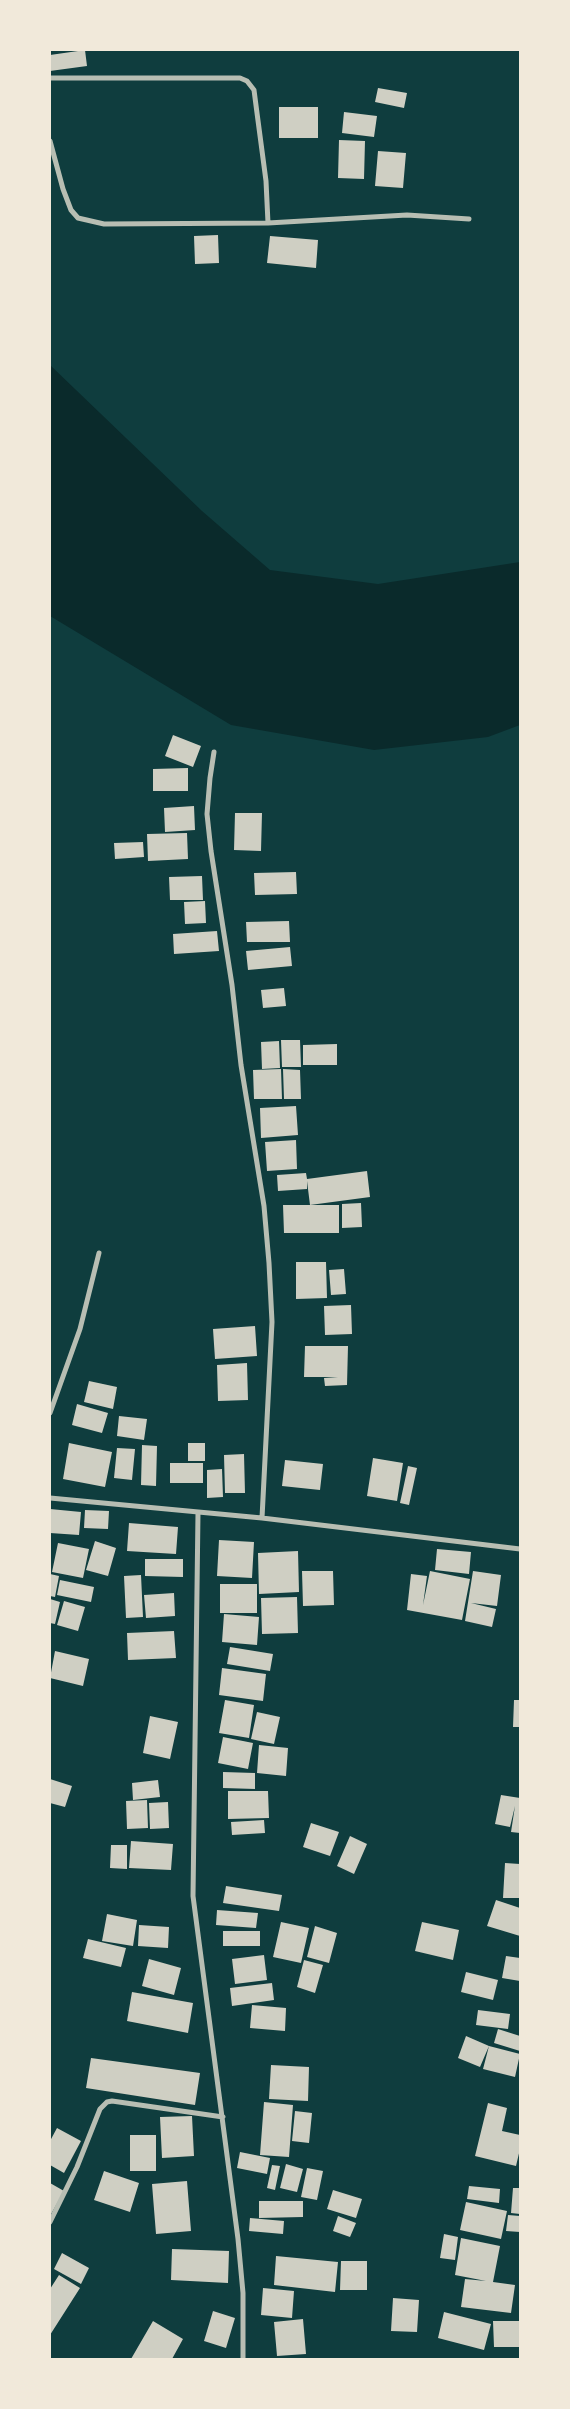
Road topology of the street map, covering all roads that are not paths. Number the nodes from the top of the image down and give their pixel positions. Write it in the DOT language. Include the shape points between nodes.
graph roads {
  1 [pos="50,78"];
  2 [pos="50,140"];
  3 [pos="469,219"];
  4 [pos="268,223"];
  5 [pos="214,752"];
  6 [pos="100,1253"];
  7 [pos="50,1413"];
  8 [pos="50,1498"];
  9 [pos="198,1512"];
  10 [pos="262,1518"];
  11 [pos="520,1549"];
  12 [pos="223,2117"];
  13 [pos="50,2222"];
  14 [pos="243,2359"];
  1 -- 4 [label="street" via="240,78 248,81 255,98"];
  2 -- 4 [label="street" via="71,210 78,218 104,224"];
  3 -- 4 [label="street" via="407,215"];
  5 -- 10 [label="street" via="207,814 209,833 264,1206 269,1264 272,1322"];
  6 -- 7 [label="street" via="80,1329"];
  8 -- 9 [label="street"];
  9 -- 10 [label="street"];
  9 -- 12 [label="street" via="193,1896"];
  10 -- 11 [label="street"];
  12 -- 13 [label="street" via="112,2100 107,2102 100,2109"];
  12 -- 14 [label="street" via="240,2266"];
}
